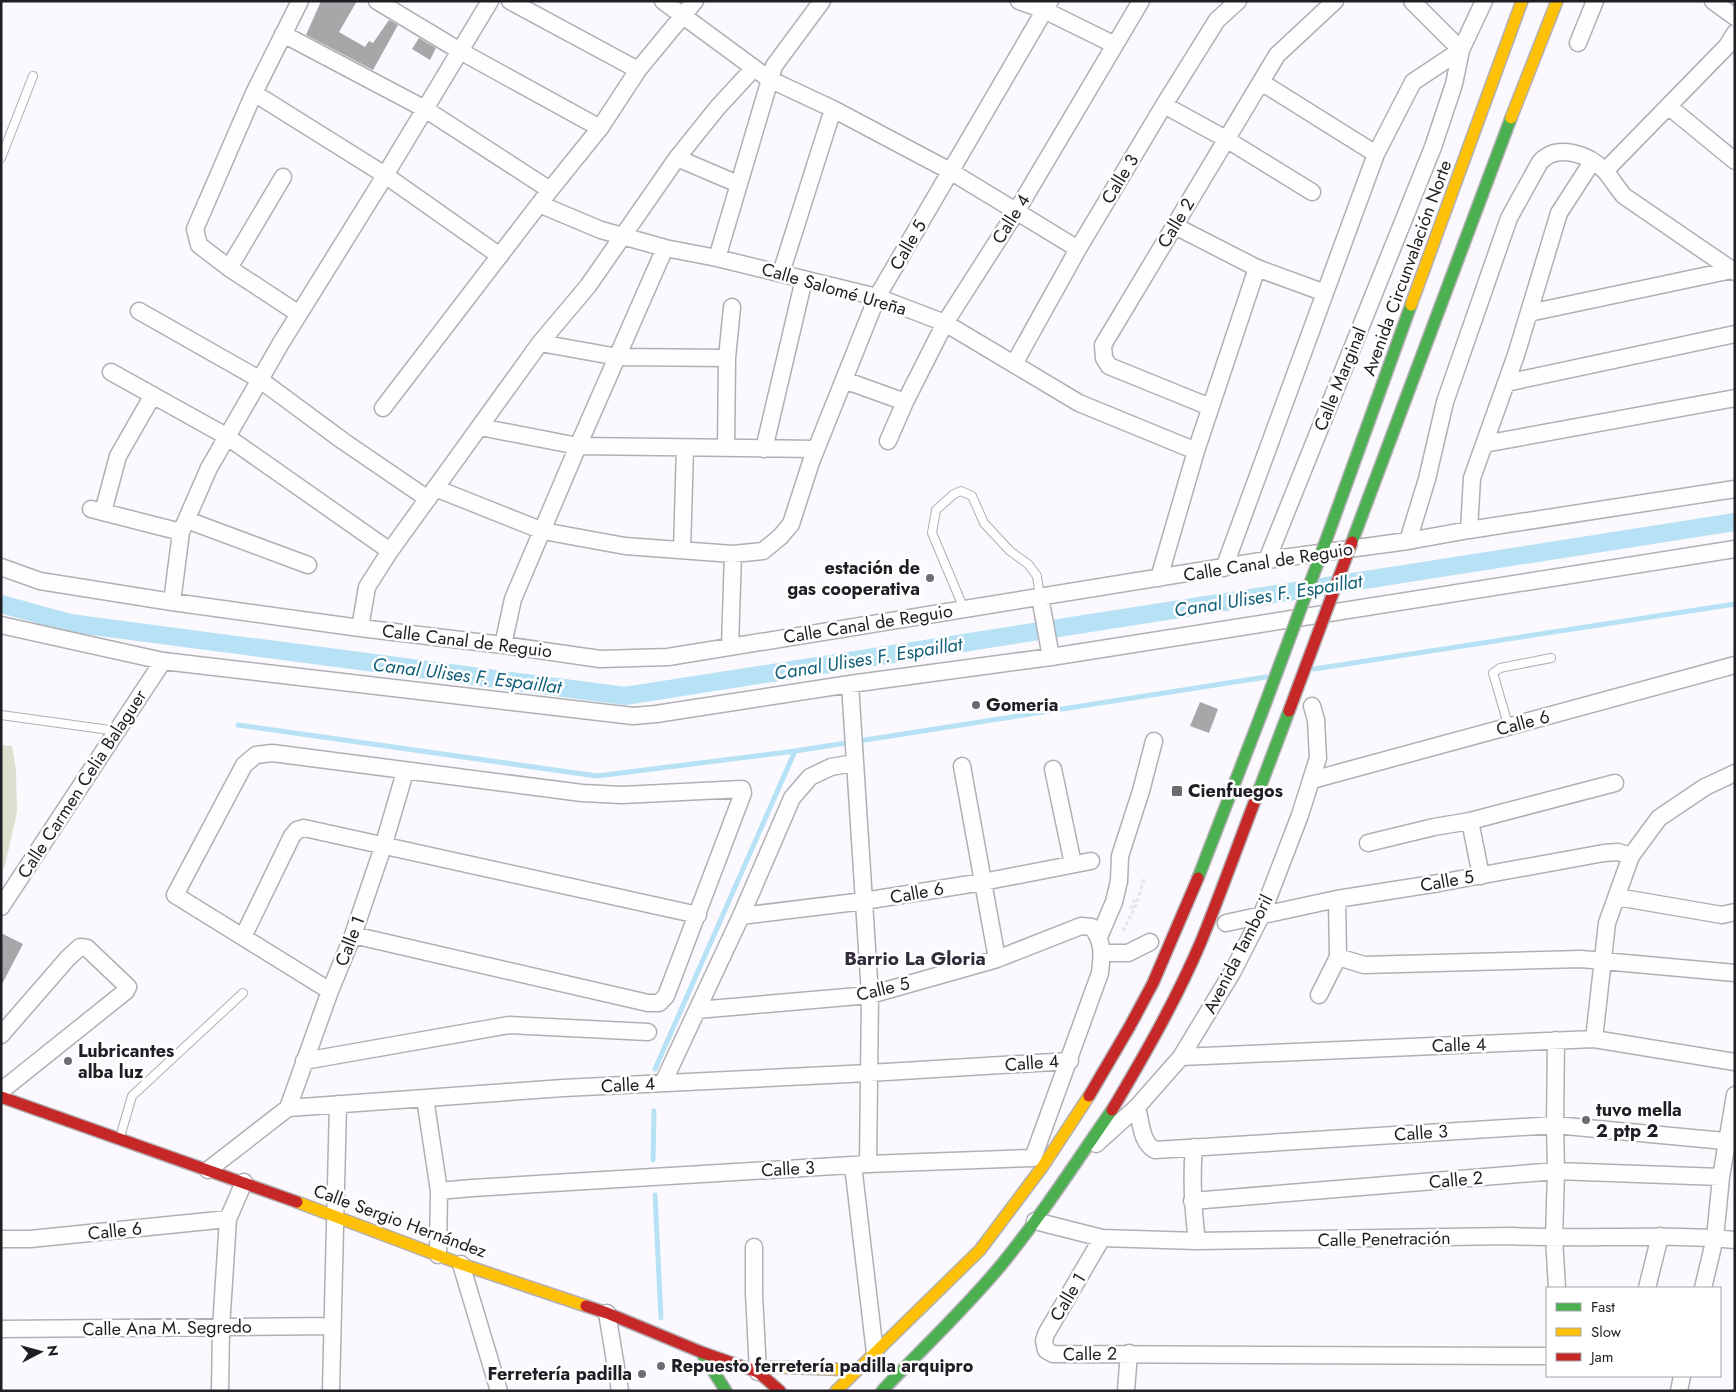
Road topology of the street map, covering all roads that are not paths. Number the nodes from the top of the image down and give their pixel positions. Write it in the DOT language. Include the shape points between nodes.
graph roads {
  1 [pos="300,1"];
  2 [pos="377,1"];
  3 [pos="490,1"];
  4 [pos="510,1"];
  5 [pos="664,1"];
  6 [pos="695,1"];
  7 [pos="822,1"];
  8 [pos="1019,1"];
  9 [pos="1141,1"];
  10 [pos="1238,1"];
  11 [pos="1335,1"];
  12 [pos="1412,1"];
  13 [pos="1484,1"];
  14 [pos="1522,1"];
  15 [pos="1557,1"];
  16 [pos="1712,1"];
  17 [pos="1596,3"];
  18 [pos="1047,6"];
  19 [pos="683,16"];
  20 [pos="1735,17"];
  21 [pos="283,34"];
  22 [pos="1578,43"];
  23 [pos="1732,44"];
  24 [pos="1115,45"];
  25 [pos="1461,50"];
  26 [pos="460,51"];
  27 [pos="754,68"];
  28 [pos="638,70"];
  29 [pos="33,76"];
  30 [pos="769,79"];
  31 [pos="1261,82"];
  32 [pos="254,93"];
  33 [pos="1164,105"];
  34 [pos="1668,106"];
  35 [pos="425,109"];
  36 [pos="833,109"];
  37 [pos="600,128"];
  38 [pos="1226,139"];
  39 [pos="1376,154"];
  40 [pos="1,158"];
  41 [pos="677,158"];
  42 [pos="1735,162"];
  43 [pos="1598,166"];
  44 [pos="950,171"];
  45 [pos="385,175"];
  46 [pos="283,177"];
  47 [pos="738,184"];
  48 [pos="550,190"];
  49 [pos="1312,192"];
  50 [pos="539,204"];
  51 [pos="1016,212"];
  52 [pos="1175,226"];
  53 [pos="624,235"];
  54 [pos="665,248"];
  55 [pos="1078,249"];
  56 [pos="500,256"];
  57 [pos="717,258"];
  58 [pos="229,268"];
  59 [pos="1257,268"];
  60 [pos="1733,271"];
  61 [pos="781,273"];
  62 [pos="804,279"];
  63 [pos="1325,293"];
  64 [pos="877,297"];
  65 [pos="732,307"];
  66 [pos="139,311"];
  67 [pos="1529,313"];
  68 [pos="299,314"];
  69 [pos="945,323"];
  70 [pos="1735,334"];
  71 [pos="540,343"];
  72 [pos="618,357"];
  73 [pos="727,358"];
  74 [pos="1014,364"];
  75 [pos="111,372"];
  76 [pos="259,379"];
  77 [pos="844,380"];
  78 [pos="1506,383"];
  79 [pos="153,396"];
  80 [pos="1735,398"];
  81 [pos="905,402"];
  82 [pos="1210,407"];
  83 [pos="383,408"];
  84 [pos="480,427"];
  85 [pos="226,436"];
  86 [pos="888,441"];
  87 [pos="1484,444"];
  88 [pos="578,446"];
  89 [pos="685,448"];
  90 [pos="726,448"];
  91 [pos="764,449"];
  92 [pos="816,449"];
  93 [pos="1196,451"];
  94 [pos="1735,488"];
  95 [pos="431,494"];
  96 [pos="184,526"];
  97 [pos="1469,530"];
  98 [pos="543,531"];
  99 [pos="1408,541"];
  100 [pos="1735,549"];
  101 [pos="682,550"];
  102 [pos="390,551"];
  103 [pos="734,554"];
  104 [pos="1267,560"];
  105 [pos="308,565"];
  106 [pos="1,567"];
  107 [pos="1224,568"];
  108 [pos="1159,578"];
  109 [pos="172,602"];
  110 [pos="1041,602"];
  111 [pos="964,609"];
  112 [pos="1,626"];
  113 [pos="360,628"];
  114 [pos="504,645"];
  115 [pos="730,646"];
  116 [pos="1049,650"];
  117 [pos="1551,658"];
  118 [pos="163,661"];
  119 [pos="1735,665"];
  120 [pos="850,684"];
  121 [pos="1312,706"];
  122 [pos="1,715"];
  123 [pos="1509,728"];
  124 [pos="117,731"];
  125 [pos="1154,741"];
  126 [pos="854,756"];
  127 [pos="962,766"];
  128 [pos="1053,769"];
  129 [pos="405,772"];
  130 [pos="1735,772"];
  131 [pos="1312,780"];
  132 [pos="1616,783"];
  133 [pos="1470,821"];
  134 [pos="1368,843"];
  135 [pos="383,847"];
  136 [pos="1631,856"];
  137 [pos="1091,861"];
  138 [pos="1073,864"];
  139 [pos="1481,876"];
  140 [pos="983,882"];
  141 [pos="1617,897"];
  142 [pos="1337,899"];
  143 [pos="864,902"];
  144 [pos="1,907"];
  145 [pos="1735,912"];
  146 [pos="1262,914"];
  147 [pos="698,915"];
  148 [pos="741,916"];
  149 [pos="1226,923"];
  150 [pos="353,935"];
  151 [pos="243,937"];
  152 [pos="1099,937"];
  153 [pos="1150,942"];
  154 [pos="1102,953"];
  155 [pos="1338,957"];
  156 [pos="997,959"];
  157 [pos="1602,961"];
  158 [pos="1735,973"];
  159 [pos="330,991"];
  160 [pos="243,993"];
  161 [pos="870,995"];
  162 [pos="1319,995"];
  163 [pos="697,1010"];
  164 [pos="648,1032"];
  165 [pos="1,1035"];
  166 [pos="1594,1039"];
  167 [pos="1556,1040"];
  168 [pos="1181,1057"];
  169 [pos="304,1061"];
  170 [pos="1070,1061"];
  171 [pos="1735,1062"];
  172 [pos="869,1073"];
  173 [pos="663,1083"];
  174 [pos="1,1091"];
  175 [pos="1735,1095"];
  176 [pos="1,1097"];
  177 [pos="425,1098"];
  178 [pos="338,1104"];
  179 [pos="288,1108"];
  180 [pos="1137,1108"];
  181 [pos="1555,1125"];
  182 [pos="119,1138"];
  183 [pos="1730,1141"];
  184 [pos="1194,1147"];
  185 [pos="1077,1160"];
  186 [pos="1038,1162"];
  187 [pos="861,1165"];
  188 [pos="208,1170"];
  189 [pos="1556,1172"];
  190 [pos="1721,1177"];
  191 [pos="244,1182"];
  192 [pos="439,1191"];
  193 [pos="1192,1201"];
  194 [pos="335,1216"];
  195 [pos="228,1219"];
  196 [pos="1035,1221"];
  197 [pos="1660,1236"];
  198 [pos="1102,1238"];
  199 [pos="1554,1238"];
  200 [pos="1715,1238"];
  201 [pos="1,1239"];
  202 [pos="1735,1240"];
  203 [pos="1197,1242"];
  204 [pos="754,1246"];
  205 [pos="438,1255"];
  206 [pos="461,1264"];
  207 [pos="1557,1287"];
  208 [pos="1647,1287"];
  209 [pos="1703,1287"];
  210 [pos="607,1313"];
  211 [pos="332,1326"];
  212 [pos="221,1328"];
  213 [pos="1,1329"];
  214 [pos="701,1352"];
  215 [pos="875,1353"];
  216 [pos="1129,1353"];
  217 [pos="1053,1354"];
  218 [pos="1546,1356"];
  219 [pos="857,1370"];
  220 [pos="758,1372"];
  221 [pos="1682,1377"];
  222 [pos="220,1391"];
  223 [pos="331,1391"];
  224 [pos="499,1391"];
  225 [pos="620,1391"];
  226 [pos="726,1391"];
  227 [pos="780,1391"];
  228 [pos="836,1391"];
  229 [pos="882,1391"];
  230 [pos="1126,1391"];
  231 [pos="1678,1391"];
  1 -- 21 [label="street"];
  2 -- 26 [label="street"];
  3 -- 26 [label="street"];
  4 -- 28 [label="street"];
  5 -- 19 [label="street"];
  6 -- 19 [label="street"];
  7 -- 30 [label="street" via="774,66"];
  8 -- 18 [label="street"];
  9 -- 24 [label="street, Calle 4"];
  10 -- 33 [label="street, Calle 3" via="1217,20"];
  11 -- 31 [label="street, Calle 2" via="1277,55"];
  12 -- 25 [label="street"];
  13 -- 25 [label="street, Calle Marginal"];
  14 -- 186 [label="main road, Avenida Circunvalación Norte, bridge" via="1324,546 1185,913 1118,1048 1089,1096"];
  15 -- 185 [label="main road, bridge" via="1461,245 1200,944 1141,1062"];
  16 -- 20 [label="street"];
  17 -- 22 [label="street"];
  18 -- 24 [label="street"];
  18 -- 44 [label="street, Calle 5"];
  19 -- 27 [label="street"];
  19 -- 28 [label="street"];
  21 -- 32 [label="street"];
  21 -- 35 [label="street"];
  23 -- 34 [label="street"];
  24 -- 51 [label="street, Calle 4"];
  25 -- 39 [label="street" via="1414,82"];
  25 -- 104 [label="street, Calle Marginal" via="1454,84 1433,147"];
  26 -- 35 [label="street"];
  26 -- 37 [label="street"];
  27 -- 30 [label="street"];
  27 -- 41 [label="street"];
  28 -- 37 [label="street"];
  29 -- 40 [label="lane"];
  30 -- 36 [label="street"];
  30 -- 47 [label="street"];
  31 -- 38 [label="street, Calle 2"];
  31 -- 39 [label="street"];
  32 -- 45 [label="street"];
  32 -- 58 [label="street" via="196,229 199,245"];
  33 -- 38 [label="street"];
  33 -- 55 [label="street, Calle 3"];
  34 -- 42 [label="street"];
  34 -- 43 [label="street"];
  35 -- 45 [label="street"];
  35 -- 48 [label="street"];
  36 -- 44 [label="street"];
  36 -- 61 [label="street"];
  37 -- 48 [label="street"];
  38 -- 49 [label="street"];
  38 -- 52 [label="street, Calle 2"];
  39 -- 63 [label="street"];
  41 -- 47 [label="street"];
  41 -- 53 [label="street"];
  43 -- 60 [label="street" via="1624,196"];
  43 -- 67 [label="street" via="1559,213"];
  43 -- 99 [label="street" via="1573,152 1546,155 1509,218 1445,402"];
  44 -- 51 [label="street"];
  44 -- 64 [label="street, Calle 5"];
  45 -- 56 [label="street"];
  45 -- 68 [label="street"];
  46 -- 58 [label="street"];
  47 -- 57 [label="street"];
  48 -- 50 [label="street"];
  50 -- 53 [label="street, Calle Salomé Ureña" via="579,222"];
  50 -- 56 [label="street"];
  51 -- 55 [label="street"];
  51 -- 69 [label="street, Calle 4"];
  52 -- 59 [label="street"];
  52 -- 82 [label="street, Calle 2" via="1103,345 1104,358 1109,366"];
  53 -- 54 [label="street, Calle Salomé Ureña"];
  53 -- 71 [label="street" via="588,286"];
  54 -- 57 [label="street, Calle Salomé Ureña"];
  54 -- 72 [label="street"];
  55 -- 74 [label="street, Calle 3"];
  56 -- 83 [label="street"];
  57 -- 61 [label="street, Calle Salomé Ureña"];
  58 -- 68 [label="street"];
  59 -- 63 [label="street"];
  59 -- 82 [label="street"];
  60 -- 67 [label="street"];
  61 -- 62 [label="street, Calle Salomé Ureña"];
  62 -- 64 [label="street, Calle Salomé Ureña"];
  62 -- 91 [label="street"];
  63 -- 107 [label="street"];
  64 -- 69 [label="street, Calle Salomé Ureña"];
  64 -- 77 [label="street, Calle 5"];
  65 -- 73 [label="street"];
  66 -- 76 [label="street, Calle 5"];
  67 -- 78 [label="street"];
  68 -- 76 [label="street"];
  69 -- 74 [label="street, Calle Salomé Ureña"];
  69 -- 81 [label="street, Calle 4"];
  70 -- 78 [label="street"];
  71 -- 72 [label="street"];
  71 -- 84 [label="street"];
  72 -- 73 [label="street"];
  72 -- 88 [label="street"];
  73 -- 90 [label="street"];
  74 -- 93 [label="street, Calle Salomé Ureña" via="1079,403"];
  75 -- 79 [label="street"];
  76 -- 85 [label="street"];
  76 -- 95 [label="street, Calle 5" via="343,440"];
  77 -- 81 [label="street"];
  77 -- 92 [label="street, Calle 5"];
  78 -- 87 [label="street"];
  79 -- 85 [label="street"];
  79 -- 96 [label="street" via="118,456 97,510"];
  80 -- 87 [label="street"];
  81 -- 86 [label="street, Calle 4"];
  82 -- 93 [label="street"];
  84 -- 88 [label="street"];
  84 -- 95 [label="street"];
  85 -- 96 [label="street"];
  85 -- 102 [label="street"];
  87 -- 97 [label="street" via="1472,478"];
  88 -- 89 [label="street"];
  88 -- 98 [label="street"];
  89 -- 90 [label="street"];
  89 -- 101 [label="street"];
  90 -- 91 [label="street"];
  91 -- 92 [label="street"];
  92 -- 103 [label="street, Calle 5" via="791,524 763,550"];
  93 -- 108 [label="street"];
  94 -- 97 [label="street, Calle Canal de Reguio"];
  95 -- 98 [label="street, Calle 5"];
  95 -- 102 [label="street"];
  96 -- 105 [label="street"];
  96 -- 109 [label="street"];
  97 -- 99 [label="street, Calle Canal de Reguio"];
  98 -- 101 [label="street, Calle 5" via="626,546"];
  98 -- 114 [label="street" via="513,599"];
  99 -- 104 [label="street, Calle Canal de Reguio"];
  100 -- 116 [label="street"];
  101 -- 103 [label="street, Calle 5"];
  102 -- 113 [label="street" via="367,587"];
  103 -- 115 [label="street"];
  104 -- 107 [label="street, Calle Canal de Reguio"];
  106 -- 109 [label="street, Calle Canal de Reguio" via="40,581"];
  107 -- 108 [label="street, Calle Canal de Reguio"];
  108 -- 110 [label="street, Calle Canal de Reguio"];
  109 -- 113 [label="street, Calle Canal de Reguio"];
  110 -- 111 [label="street, Calle Canal de Reguio"];
  110 -- 111 [label="lane" via="1037,576 984,523 972,496 961,491 936,510 932,532"];
  110 -- 116 [label="street"];
  111 -- 115 [label="street, Calle Canal de Reguio"];
  112 -- 118 [label="street"];
  113 -- 114 [label="street, Calle Canal de Reguio"];
  114 -- 115 [label="street, Calle Canal de Reguio" via="600,659 668,657"];
  116 -- 120 [label="street"];
  117 -- 123 [label="lane" via="1500,668 1493,673"];
  118 -- 120 [label="street" via="625,716"];
  118 -- 124 [label="street, Calle Carmen Celia Balaguer"];
  119 -- 123 [label="street, Calle 6"];
  120 -- 126 [label="street"];
  121 -- 131 [label="street, Avenida Tamboril" via="1318,758"];
  122 -- 124 [label="lane"];
  123 -- 131 [label="street, Calle 6"];
  124 -- 144 [label="street, Calle Carmen Celia Balaguer"];
  125 -- 152 [label="street" via="1120,856 1114,902"];
  126 -- 143 [label="street"];
  126 -- 148 [label="street" via="810,777 792,798"];
  127 -- 140 [label="street"];
  128 -- 138 [label="street"];
  129 -- 135 [label="street, Calle 1"];
  129 -- 147 [label="street" via="592,794 742,788 743,793"];
  129 -- 151 [label="street" via="272,753 259,754 244,765 175,895"];
  130 -- 136 [label="street" via="1705,786 1659,818"];
  131 -- 146 [label="street, Avenida Tamboril"];
  132 -- 133 [label="street"];
  133 -- 134 [label="street"];
  133 -- 139 [label="street"];
  135 -- 147 [label="street"];
  135 -- 150 [label="street, Calle 1"];
  135 -- 151 [label="street" via="306,828 298,830 292,836"];
  136 -- 139 [label="street, Calle 5" via="1618,852"];
  136 -- 141 [label="street"];
  137 -- 138 [label="street, Calle 6"];
  138 -- 140 [label="street, Calle 6"];
  139 -- 142 [label="street, Calle 5"];
  140 -- 143 [label="street, Calle 6"];
  140 -- 156 [label="street"];
  141 -- 145 [label="street" via="1722,915"];
  141 -- 157 [label="street" via="1607,924"];
  142 -- 146 [label="street, Calle 5"];
  142 -- 155 [label="street"];
  143 -- 148 [label="street, Calle 6"];
  143 -- 161 [label="street"];
  146 -- 149 [label="street, Calle 5"];
  146 -- 168 [label="street, Avenida Tamboril" via="1233,971"];
  147 -- 150 [label="street" via="665,999 658,1003"];
  148 -- 163 [label="street"];
  150 -- 159 [label="street, Calle 1"];
  151 -- 159 [label="street"];
  152 -- 154 [label="street"];
  152 -- 156 [label="street, Calle 5" via="1092,927 1081,926"];
  153 -- 154 [label="street" via="1128,953"];
  154 -- 170 [label="street" via="1100,973"];
  155 -- 157 [label="street" via="1364,965 1565,959"];
  155 -- 162 [label="street"];
  156 -- 161 [label="street, Calle 5"];
  157 -- 158 [label="street"];
  157 -- 166 [label="street"];
  159 -- 169 [label="street, Calle 1"];
  160 -- 182 [label="lane" via="132,1096"];
  161 -- 163 [label="street, Calle 5"];
  161 -- 172 [label="street"];
  163 -- 173 [label="street"];
  164 -- 169 [label="street" via="510,1025"];
  165 -- 174 [label="street" via="80,947 87,948 128,987"];
  166 -- 167 [label="street, Calle 4"];
  166 -- 171 [label="street, Calle 4"];
  167 -- 168 [label="street, Calle 4"];
  167 -- 181 [label="street"];
  168 -- 180 [label="street, Avenida Tamboril"];
  169 -- 179 [label="street, Calle 1"];
  170 -- 172 [label="street, Calle 4"];
  170 -- 186 [label="street"];
  172 -- 173 [label="street, Calle 4"];
  172 -- 187 [label="street"];
  173 -- 177 [label="street, Calle 4"];
  175 -- 183 [label="street"];
  176 -- 182 [label="main road, Calle Sergio Hernández"];
  177 -- 178 [label="street, Calle 4"];
  177 -- 192 [label="street"];
  178 -- 179 [label="street, Calle 4"];
  178 -- 194 [label="street"];
  179 -- 188 [label="street"];
  180 -- 184 [label="street, Calle 3" via="1145,1142 1150,1147 1155,1150"];
  180 -- 185 [label="street, Avenida Tamboril"];
  181 -- 183 [label="street, Calle 3"];
  181 -- 184 [label="street, Calle 3"];
  181 -- 189 [label="street"];
  182 -- 188 [label="main road, Calle Sergio Hernández"];
  183 -- 190 [label="street"];
  184 -- 193 [label="street"];
  185 -- 196 [label="main road"];
  186 -- 187 [label="street, Calle 3"];
  186 -- 215 [label="main road, Avenida Circunvalación Norte" via="980,1250"];
  187 -- 192 [label="street, Calle 3"];
  187 -- 215 [label="street"];
  188 -- 191 [label="main road, Calle Sergio Hernández"];
  189 -- 190 [label="street, Calle 2"];
  189 -- 193 [label="street, Calle 2"];
  189 -- 199 [label="street"];
  190 -- 200 [label="street"];
  191 -- 194 [label="main road, Calle Sergio Hernández"];
  191 -- 195 [label="street"];
  192 -- 205 [label="street"];
  193 -- 203 [label="street"];
  194 -- 205 [label="main road, Calle Sergio Hernández"];
  194 -- 211 [label="street"];
  195 -- 201 [label="street, Calle 6" via="30,1239"];
  195 -- 212 [label="street"];
  196 -- 198 [label="street, Calle Penetración"];
  196 -- 229 [label="main road" via="968,1304"];
  197 -- 199 [label="street, Calle Penetración"];
  197 -- 200 [label="street, Calle Penetración"];
  197 -- 208 [label="street"];
  198 -- 203 [label="street, Calle Penetración"];
  198 -- 217 [label="street, Calle 1" via="1046,1334 1046,1350"];
  199 -- 203 [label="street, Calle Penetración" via="1509,1236"];
  199 -- 207 [label="street"];
  200 -- 202 [label="street, Calle Penetración"];
  200 -- 209 [label="street"];
  204 -- 220 [label="street"];
  205 -- 206 [label="main road, Calle Sergio Hernández"];
  206 -- 210 [label="main road, Calle Sergio Hernández"];
  206 -- 224 [label="street"];
  210 -- 214 [label="main road, Calle Sergio Hernández"];
  210 -- 225 [label="street"];
  211 -- 212 [label="street, Calle Ana M. Segredo"];
  211 -- 223 [label="street"];
  212 -- 213 [label="street, Calle Ana M. Segredo"];
  212 -- 222 [label="street"];
  214 -- 220 [label="main road, Calle Sergio Hernández"];
  214 -- 226 [label="main road"];
  215 -- 219 [label="main road, Avenida Circunvalación Norte"];
  216 -- 217 [label="street, Calle 2"];
  216 -- 218 [label="street, Calle 2"];
  216 -- 230 [label="street"];
  219 -- 220 [label="main road" via="772,1367"];
  219 -- 228 [label="main road, Avenida Circunvalación Norte"];
  220 -- 227 [label="main road, Calle Sergio Hernández"];
  221 -- 231 [label="street"];
}
